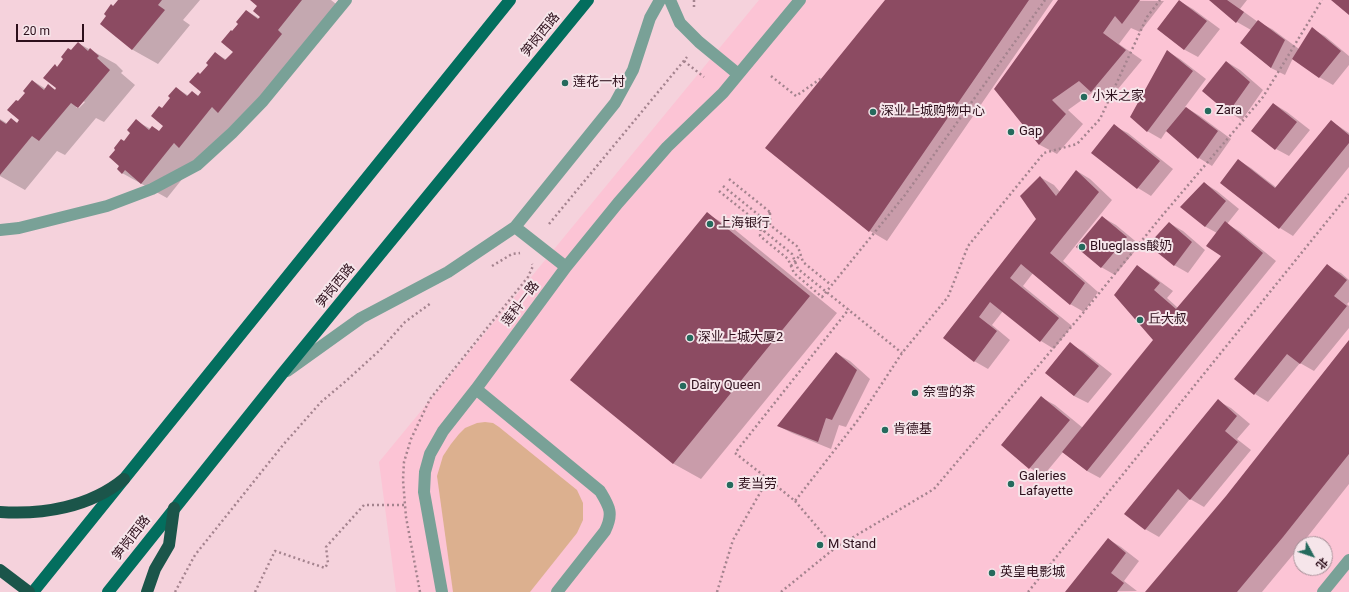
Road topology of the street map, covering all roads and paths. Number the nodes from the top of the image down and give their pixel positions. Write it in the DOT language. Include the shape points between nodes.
graph roads {
  1 [pos="346,0"];
  2 [pos="510,0"];
  3 [pos="588,0"];
  4 [pos="660,0"];
  5 [pos="670,0"];
  6 [pos="800,0"];
  7 [pos="1045,0"];
  8 [pos="1160,0"];
  9 [pos="1322,0"];
  10 [pos="687,57"];
  11 [pos="684,61"];
  12 [pos="738,74"];
  13 [pos="771,76"];
  14 [pos="704,77"];
  15 [pos="823,77"];
  16 [pos="729,179"];
  17 [pos="723,186"];
  18 [pos="719,191"];
  19 [pos="1349,194"];
  20 [pos="770,212"];
  21 [pos="765,220"];
  22 [pos="549,224"];
  23 [pos="761,224"];
  24 [pos="515,227"];
  25 [pos="0,230"];
  26 [pos="526,251"];
  27 [pos="801,254"];
  28 [pos="795,261"];
  29 [pos="791,266"];
  30 [pos="566,267"];
  31 [pos="486,270"];
  32 [pos="831,286"];
  33 [pos="826,291"];
  34 [pos="434,301"];
  35 [pos="849,309"];
  36 [pos="902,353"];
  37 [pos="282,374"];
  38 [pos="476,389"];
  39 [pos="124,479"];
  40 [pos="768,479"];
  41 [pos="795,501"];
  42 [pos="405,505"];
  43 [pos="174,508"];
  44 [pos="0,512"];
  45 [pos="835,548"];
  46 [pos="1349,560"];
  47 [pos="0,570"];
  48 [pos="29,592"];
  49 [pos="33,592"];
  50 [pos="108,592"];
  51 [pos="147,592"];
  52 [pos="175,592"];
  53 [pos="255,592"];
  54 [pos="442,592"];
  55 [pos="557,592"];
  56 [pos="717,592"];
  57 [pos="781,592"];
  58 [pos="1028,592"];
  59 [pos="1323,592"];
  1 -- 25 [label="street" via="263,101 197,165 152,189 107,206"];
  2 -- 39 [label="main road"];
  3 -- 37 [label="main road, 笋岗西路"];
  4 -- 24 [label="street" via="650,18 634,70 615,103"];
  5 -- 12 [label="street" via="680,23"];
  6 -- 12 [label="street, 莲科一路"];
  7 -- 32 [label="path" via="905,195"];
  8 -- 36 [label="path" via="1147,17 1100,119 1077,144 1044,154 968,246 948,297"];
  9 -- 45 [label="path" via="1263,97 934,489"];
  10 -- 11 [label="path"];
  11 -- 14 [label="path"];
  11 -- 22 [label="path"];
  12 -- 30 [label="street, 莲科一路" via="723,93 666,147"];
  13 -- 15 [label="path" via="796,96"];
  16 -- 20 [label="path"];
  17 -- 21 [label="path"];
  18 -- 23 [label="path"];
  19 -- 58 [label="path"];
  20 -- 21 [label="path"];
  20 -- 27 [label="path" via="770,225 798,247"];
  21 -- 23 [label="path"];
  21 -- 28 [label="path" via="764,231 792,254"];
  23 -- 29 [label="path" via="760,236 788,259"];
  24 -- 30 [label="street"];
  24 -- 37 [label="street" via="448,272 361,318"];
  26 -- 31 [label="path" via="512,254"];
  27 -- 28 [label="path"];
  27 -- 32 [label="path" via="803,262"];
  28 -- 29 [label="path"];
  28 -- 33 [label="path" via="798,269"];
  29 -- 33 [label="path" via="794,273 822,296"];
  30 -- 38 [label="street, 莲科一路"];
  32 -- 33 [label="path"];
  33 -- 35 [label="path"];
  34 -- 52 [label="path" via="405,322 380,350 321,402 283,445 200,549"];
  35 -- 36 [label="path"];
  35 -- 40 [label="path" via="735,453"];
  36 -- 41 [label="path" via="858,420"];
  37 -- 43 [label="main road, 笋岗西路"];
  38 -- 54 [label="street, 莲科一路" via="443,431 430,454 425,472 424,492"];
  38 -- 55 [label="street" via="600,491 607,502 610,511 605,530"];
  39 -- 44 [label="highway" via="111,489 66,508 35,512"];
  39 -- 49 [label="main road"];
  40 -- 41 [label="path"];
  40 -- 56 [label="path" via="733,540"];
  41 -- 45 [label="path"];
  42 -- 53 [label="path" via="364,506 326,547 328,562 325,568 275,551"];
  43 -- 50 [label="main road, 笋岗西路"];
  43 -- 51 [label="highway" via="169,545 155,569"];
  45 -- 57 [label="path"];
  46 -- 59 [label="street"];
  47 -- 48 [label="highway"];
}
